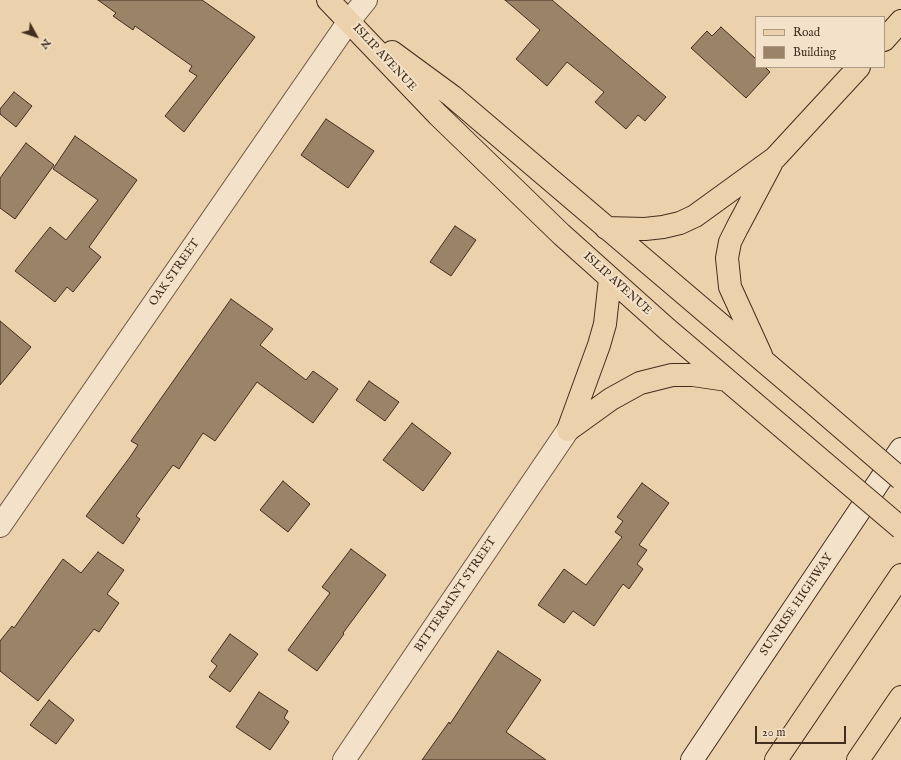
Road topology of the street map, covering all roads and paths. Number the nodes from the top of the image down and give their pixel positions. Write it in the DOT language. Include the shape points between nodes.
graph roads {
  1 [pos="328,0"];
  2 [pos="366,0"];
  3 [pos="349,21"];
  4 [pos="901,21"];
  5 [pos="885,39"];
  6 [pos="858,68"];
  7 [pos="775,158"];
  8 [pos="606,228"];
  9 [pos="610,278"];
  10 [pos="763,360"];
  11 [pos="727,380"];
  12 [pos="568,430"];
  13 [pos="901,450"];
  14 [pos="901,479"];
  15 [pos="0,526"];
  16 [pos="901,528"];
  17 [pos="901,575"];
  18 [pos="901,697"];
  19 [pos="344,760"];
  20 [pos="692,760"];
  21 [pos="776,760"];
  22 [pos="858,760"];
  1 -- 3 [label="main road, ISLIP AVENUE"];
  2 -- 3 [label="street, OAK STREET"];
  3 -- 8 [label="main road, ISLIP AVENUE" via="452,96"];
  3 -- 9 [label="main road, ISLIP AVENUE" via="438,115"];
  3 -- 15 [label="street, OAK STREET"];
  4 -- 5 [label="main road"];
  6 -- 7 [label="main road"];
  7 -- 8 [label="main road" via="713,205 680,223 645,229"];
  7 -- 10 [label="main road" via="730,242 727,258 730,287"];
  8 -- 10 [label="main road, ISLIP AVENUE"];
  9 -- 11 [label="main road, ISLIP AVENUE"];
  9 -- 12 [label="main road" via="605,324"];
  10 -- 14 [label="main road, ISLIP AVENUE, bridge"];
  11 -- 12 [label="main road" via="693,375 672,376 640,383 611,399"];
  11 -- 16 [label="main road, ISLIP AVENUE, bridge"];
  12 -- 19 [label="street, BITTERMINT STREET"];
  13 -- 20 [label="street, SUNRISE HIGHWAY"];
  17 -- 21 [label="main road"];
  18 -- 22 [label="main road"];
}
